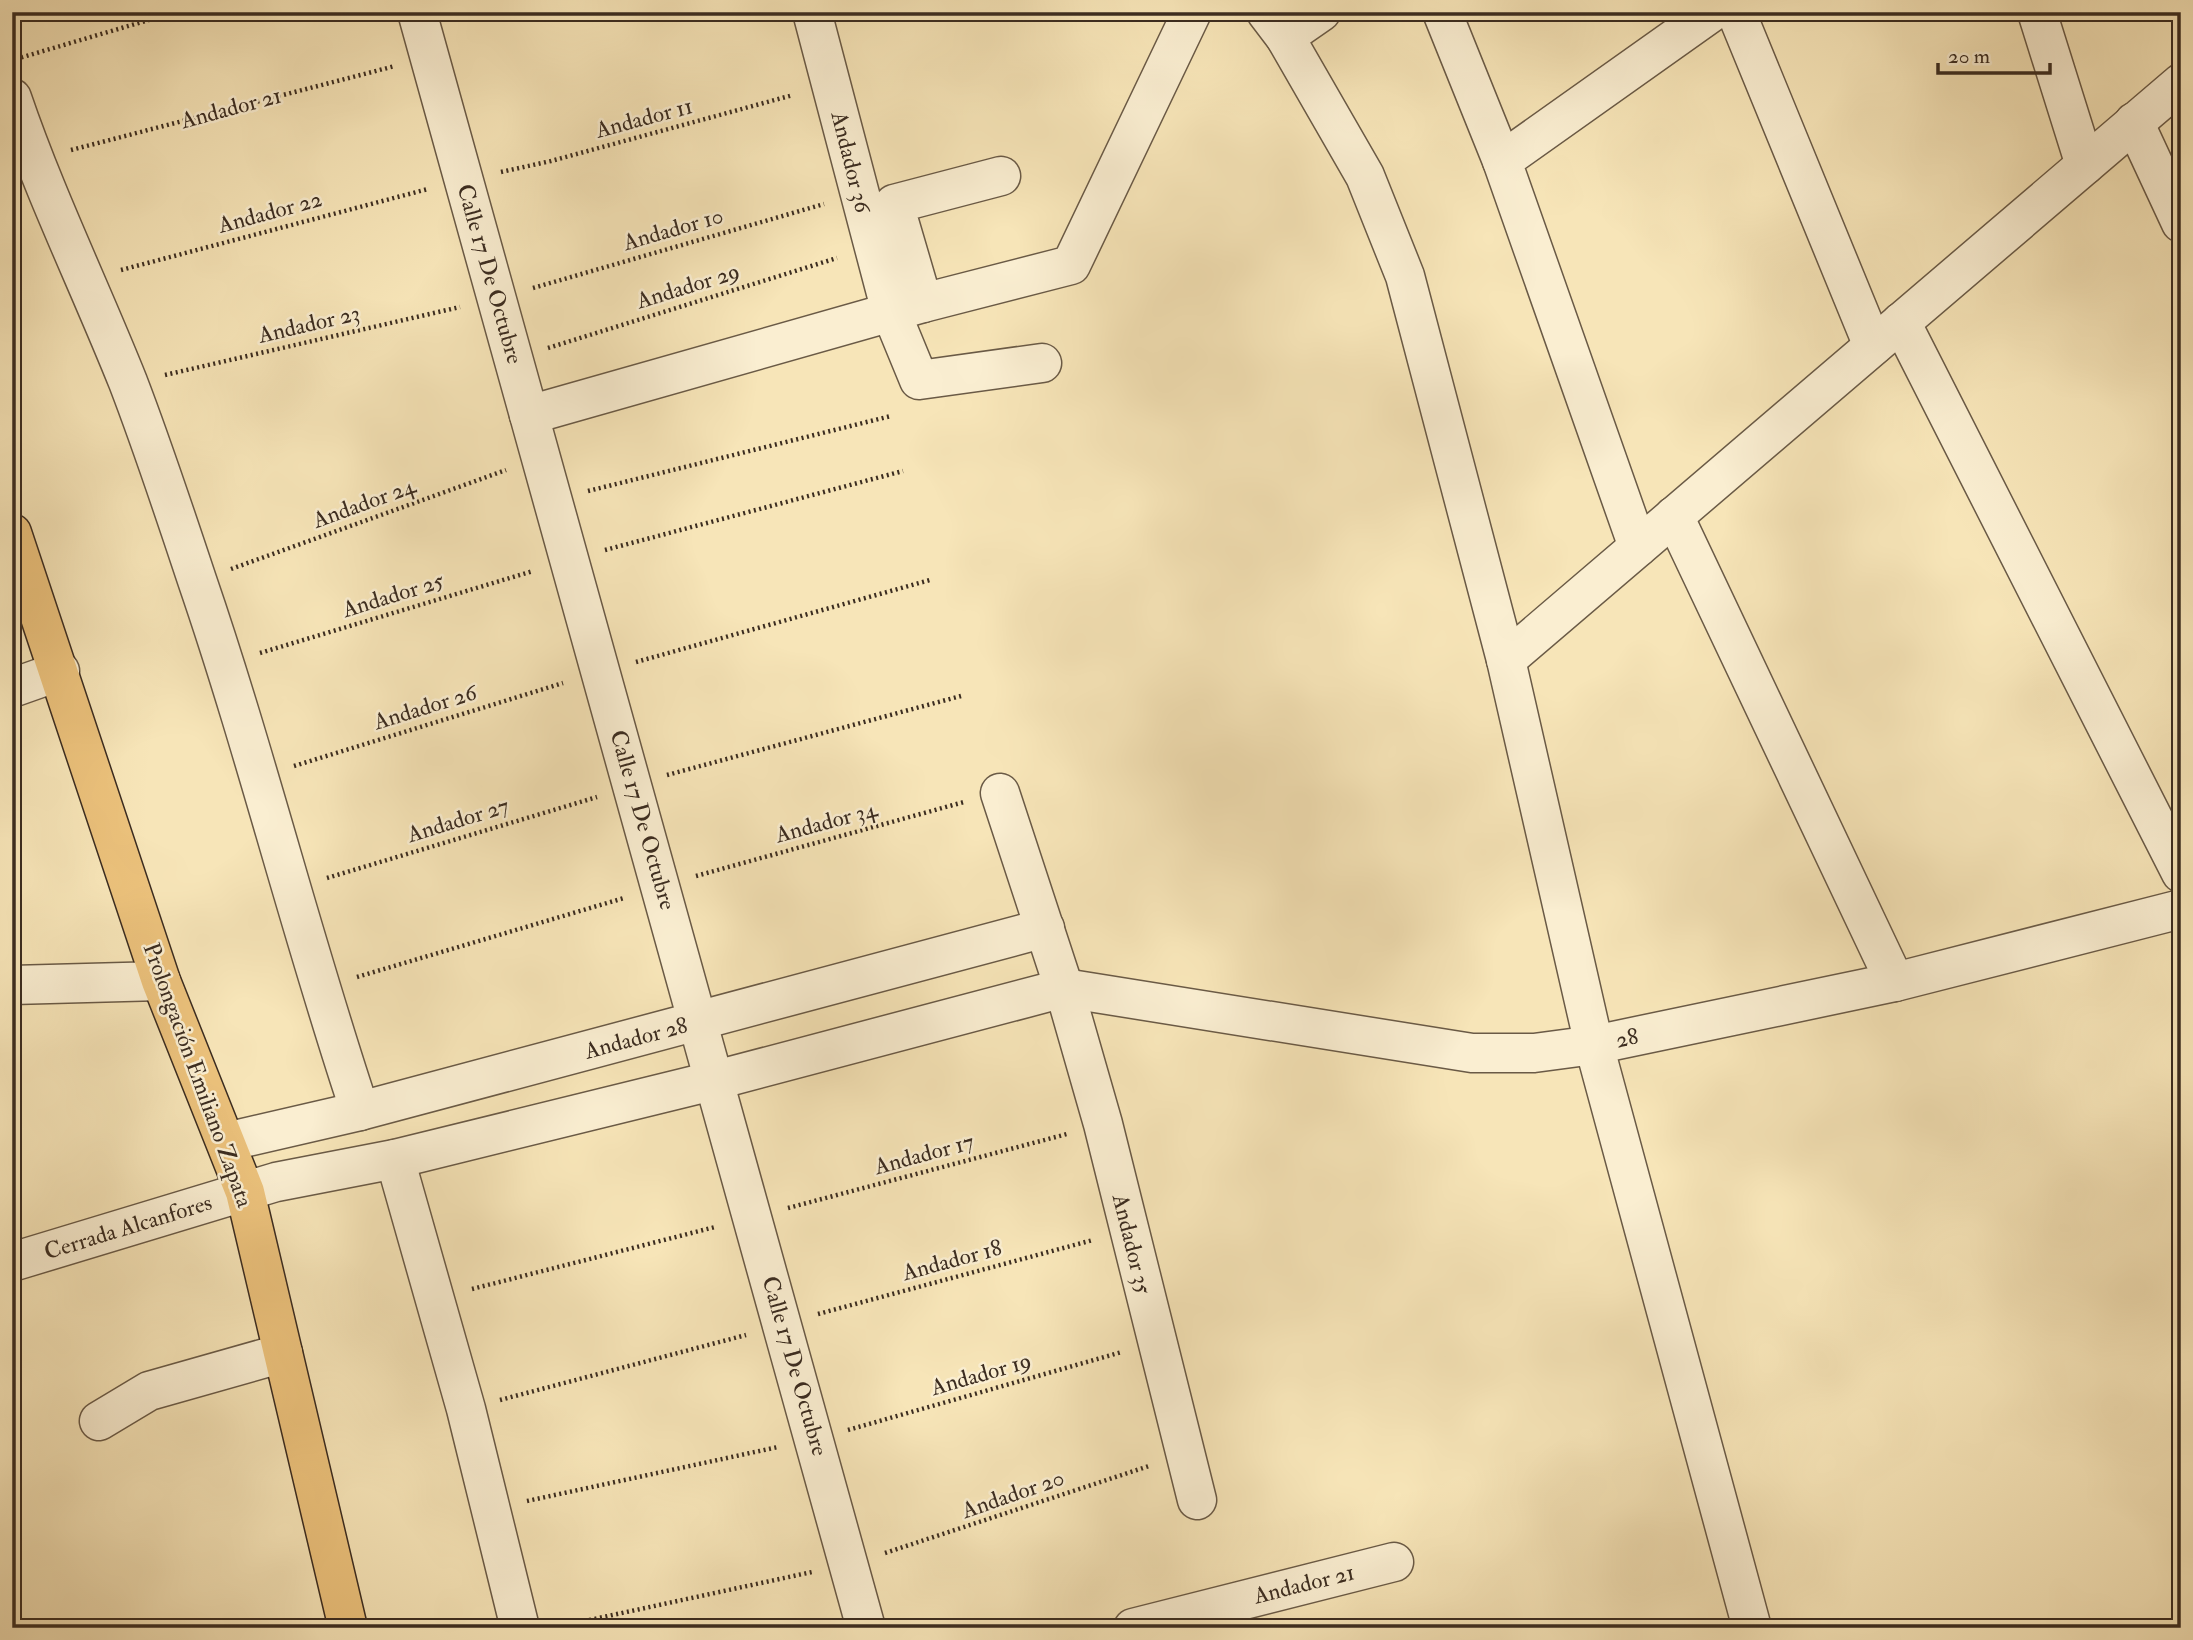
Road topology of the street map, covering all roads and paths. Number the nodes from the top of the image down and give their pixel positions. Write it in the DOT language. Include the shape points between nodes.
graph roads {
  1 [pos="176,12"];
  2 [pos="417,12"];
  3 [pos="812,12"];
  4 [pos="1192,12"];
  5 [pos="1321,12"];
  6 [pos="1442,12"];
  7 [pos="1712,12"];
  8 [pos="1736,12"];
  9 [pos="2037,12"];
  10 [pos="1276,24"];
  11 [pos="429,57"];
  12 [pos="12,60"];
  13 [pos="2181,83"];
  14 [pos="831,84"];
  15 [pos="12,98"];
  16 [pos="2134,122"];
  17 [pos="33,160"];
  18 [pos="1502,161"];
  19 [pos="2085,165"];
  20 [pos="1001,176"];
  21 [pos="464,179"];
  22 [pos="858,194"];
  23 [pos="2181,223"];
  24 [pos="873,246"];
  25 [pos="85,279"];
  26 [pos="497,298"];
  27 [pos="907,307"];
  28 [pos="1887,334"];
  29 [pos="514,359"];
  30 [pos="1042,362"];
  31 [pos="129,384"];
  32 [pos="529,415"];
  33 [pos="891,416"];
  34 [pos="541,457"];
  35 [pos="903,471"];
  36 [pos="553,499"];
  37 [pos="1674,516"];
  38 [pos="12,533"];
  39 [pos="1638,547"];
  40 [pos="570,559"];
  41 [pos="930,580"];
  42 [pos="198,581"];
  43 [pos="1506,660"];
  44 [pos="225,664"];
  45 [pos="60,671"];
  46 [pos="601,672"];
  47 [pos="12,688"];
  48 [pos="961,696"];
  49 [pos="260,776"];
  50 [pos="633,785"];
  51 [pos="1000,793"];
  52 [pos="2181,873"];
  53 [pos="661,886"];
  54 [pos="293,888"];
  55 [pos="2181,909"];
  56 [pos="1045,928"];
  57 [pos="162,981"];
  58 [pos="1895,982"];
  59 [pos="12,985"];
  60 [pos="319,988"];
  61 [pos="1064,988"];
  62 [pos="700,1021"];
  63 [pos="1594,1045"];
  64 [pos="716,1080"];
  65 [pos="360,1111"];
  66 [pos="1103,1124"];
  67 [pos="226,1142"];
  68 [pos="396,1159"];
  69 [pos="244,1192"];
  70 [pos="754,1217"];
  71 [pos="1129,1230"];
  72 [pos="12,1262"];
  73 [pos="434,1299"];
  74 [pos="784,1324"];
  75 [pos="1156,1342"];
  76 [pos="283,1353"];
  77 [pos="466,1409"];
  78 [pos="99,1421"];
  79 [pos="816,1439"];
  80 [pos="1185,1453"];
  81 [pos="1197,1500"];
  82 [pos="488,1509"];
  83 [pos="1394,1562"];
  84 [pos="850,1563"];
  85 [pos="348,1628"];
  86 [pos="520,1628"];
  87 [pos="553,1628"];
  88 [pos="866,1628"];
  89 [pos="1133,1628"];
  90 [pos="1752,1628"];
  1 -- 12 [label="path"];
  2 -- 11 [label="street, Calle 17 De Octubre"];
  3 -- 14 [label="street, Andador 36"];
  4 -- 27 [label="street" via="1071,265"];
  5 -- 10 [label="street"];
  6 -- 18 [label="street"];
  7 -- 18 [label="street"];
  8 -- 28 [label="street"];
  9 -- 19 [label="street"];
  10 -- 43 [label="street" via="1365,176 1405,276"];
  11 -- 17 [label="path, Andador 21"];
  11 -- 21 [label="street, Calle 17 De Octubre"];
  13 -- 16 [label="street"];
  14 -- 21 [label="path, Andador 11" via="551,161"];
  14 -- 22 [label="street, Andador 36"];
  15 -- 17 [label="street"];
  16 -- 19 [label="street"];
  16 -- 23 [label="street"];
  17 -- 25 [label="street"];
  18 -- 39 [label="street"];
  19 -- 28 [label="street"];
  20 -- 27 [label="street" via="894,204"];
  21 -- 25 [label="path, Andador 22"];
  21 -- 26 [label="street, Calle 17 De Octubre"];
  22 -- 24 [label="street, Andador 36"];
  22 -- 26 [label="path, Andador 10"];
  24 -- 27 [label="street, Andador 36"];
  24 -- 29 [label="path, Andador 29"];
  25 -- 31 [label="street"];
  26 -- 29 [label="street, Calle 17 De Octubre"];
  26 -- 31 [label="path, Andador 23"];
  27 -- 30 [label="street" via="919,380"];
  27 -- 32 [label="street"];
  28 -- 37 [label="street"];
  28 -- 52 [label="street"];
  29 -- 32 [label="street, Calle 17 De Octubre"];
  31 -- 42 [label="street"];
  32 -- 34 [label="street, Calle 17 De Octubre"];
  33 -- 36 [label="path"];
  34 -- 36 [label="street, Calle 17 De Octubre"];
  34 -- 42 [label="path, Andador 24"];
  35 -- 40 [label="path, Andador 25"];
  36 -- 40 [label="street, Calle 17 De Octubre"];
  37 -- 39 [label="street"];
  37 -- 58 [label="street"];
  38 -- 45 [label="main road, Prolongación Emiliano Zapata"];
  39 -- 43 [label="street"];
  40 -- 44 [label="path, Andador 25"];
  40 -- 46 [label="street, Calle 17 De Octubre"];
  41 -- 46 [label="path, Andador 26"];
  42 -- 44 [label="street"];
  43 -- 63 [label="street"];
  44 -- 49 [label="street"];
  45 -- 47 [label="street"];
  45 -- 57 [label="main road, Prolongación Emiliano Zapata"];
  46 -- 49 [label="path, Andador 26"];
  46 -- 50 [label="street, Calle 17 De Octubre"];
  48 -- 50 [label="path, Andador 27"];
  49 -- 54 [label="street"];
  50 -- 53 [label="street, Calle 17 De Octubre"];
  50 -- 54 [label="path, Andador 27"];
  51 -- 53 [label="path, Andador 34"];
  51 -- 56 [label="street, Andador 35"];
  53 -- 60 [label="path"];
  53 -- 62 [label="street, Calle 17 De Octubre"];
  54 -- 60 [label="street"];
  55 -- 58 [label="street, 28"];
  56 -- 61 [label="street, Andador 35"];
  56 -- 62 [label="street, Andador 28"];
  57 -- 59 [label="street"];
  57 -- 67 [label="main road, Prolongación Emiliano Zapata"];
  58 -- 63 [label="street, 28"];
  60 -- 65 [label="street"];
  61 -- 63 [label="street, 28" via="1472,1053 1534,1053"];
  61 -- 64 [label="street"];
  61 -- 66 [label="street, Andador 35"];
  62 -- 64 [label="street, Calle 17 De Octubre"];
  62 -- 65 [label="street, Andador 28"];
  63 -- 90 [label="street"];
  64 -- 68 [label="street"];
  64 -- 70 [label="street, Calle 17 De Octubre"];
  65 -- 67 [label="street, Andador 28"];
  66 -- 70 [label="path, Andador 17"];
  66 -- 71 [label="street, Andador 35"];
  67 -- 69 [label="main road, Prolongación Emiliano Zapata"];
  68 -- 69 [label="street"];
  68 -- 73 [label="street"];
  69 -- 72 [label="street, Cerrada Alcanfores"];
  69 -- 76 [label="main road, Prolongación Emiliano Zapata"];
  70 -- 73 [label="path, Andador 17"];
  70 -- 74 [label="street, Calle 17 De Octubre"];
  71 -- 74 [label="path, Andador 18"];
  71 -- 75 [label="street, Andador 35"];
  73 -- 77 [label="street"];
  74 -- 77 [label="path, Andador 18"];
  74 -- 79 [label="street, Calle 17 De Octubre"];
  75 -- 79 [label="path, Andador 19"];
  75 -- 80 [label="street, Andador 35"];
  76 -- 78 [label="street" via="149,1391"];
  76 -- 85 [label="main road, Prolongación Emiliano Zapata"];
  77 -- 82 [label="street"];
  79 -- 82 [label="path, Andador 19"];
  79 -- 84 [label="street, Calle 17 De Octubre"];
  80 -- 81 [label="street, Andador 35"];
  80 -- 84 [label="path, Andador 20"];
  82 -- 86 [label="street"];
  83 -- 89 [label="street, Andador 21"];
  84 -- 87 [label="path, Andador 20"];
  84 -- 88 [label="street, Calle 17 De Octubre"];
}
